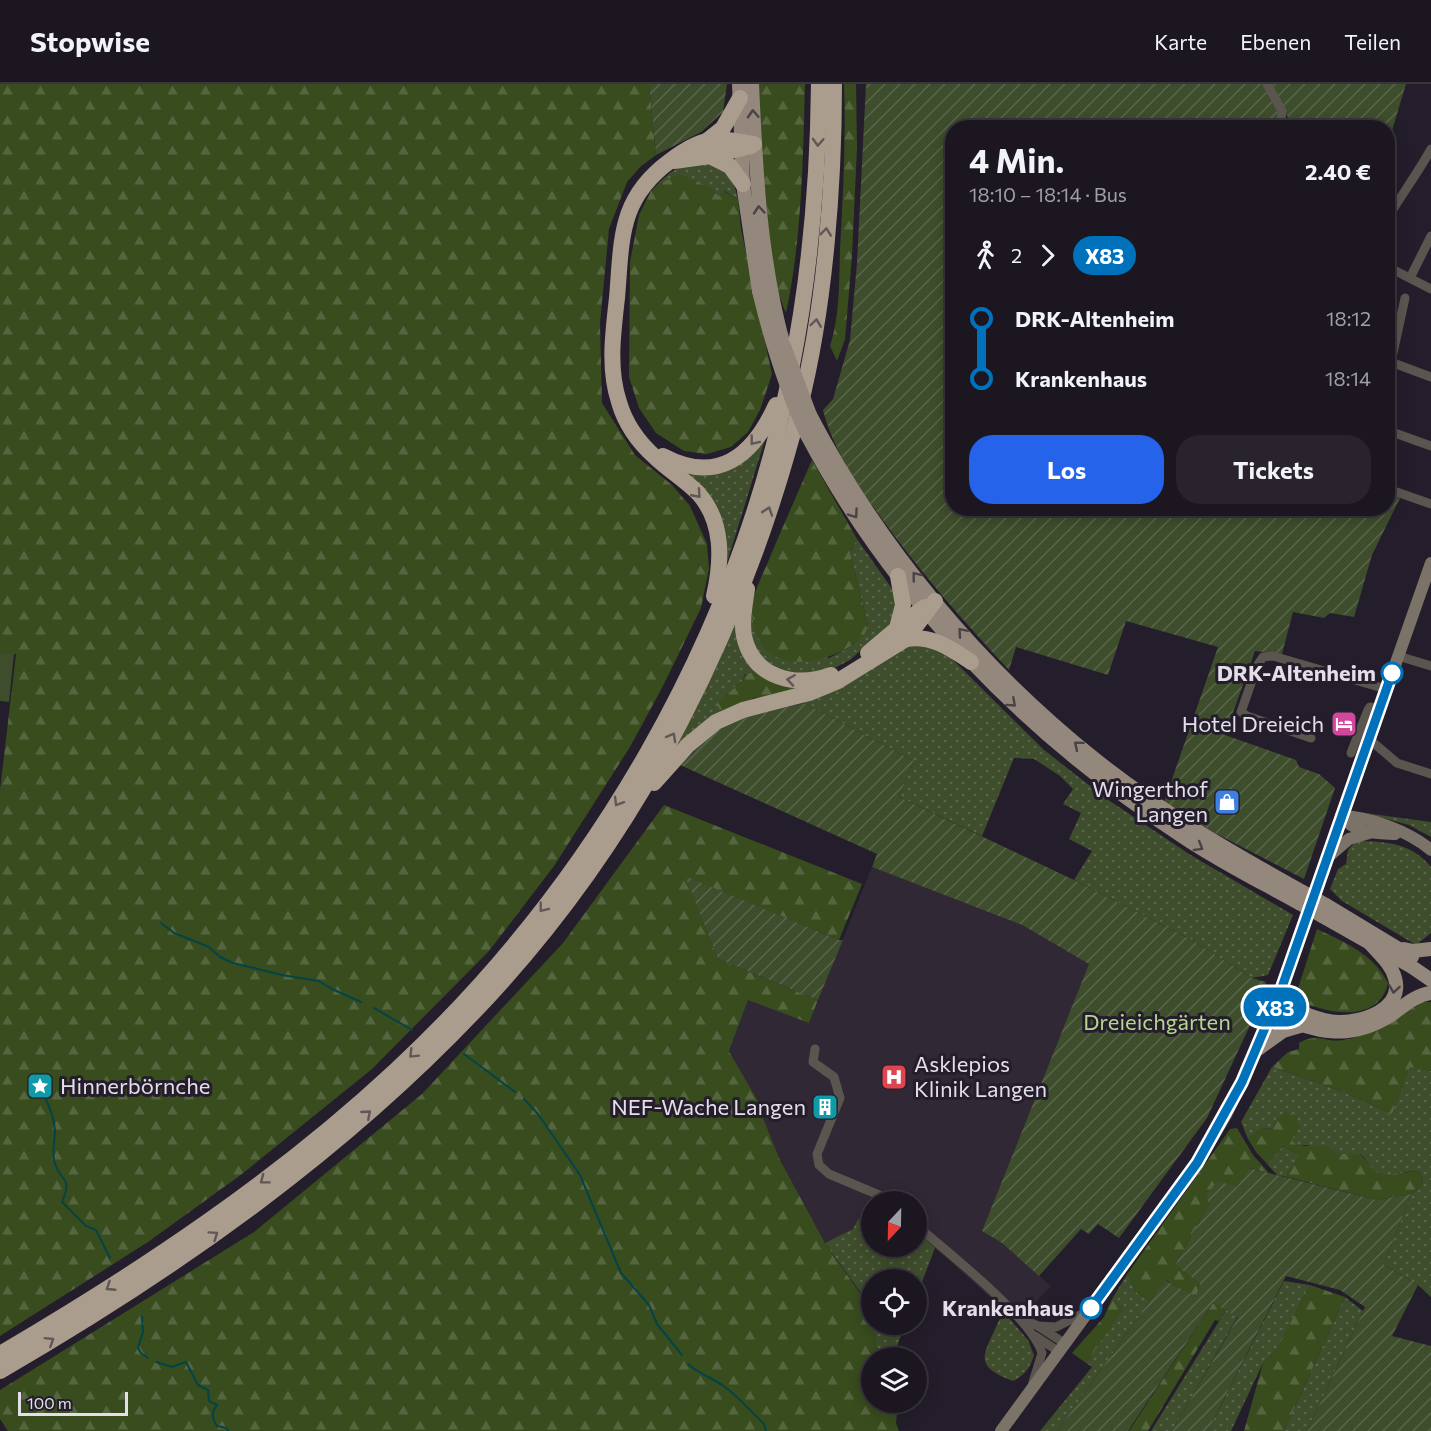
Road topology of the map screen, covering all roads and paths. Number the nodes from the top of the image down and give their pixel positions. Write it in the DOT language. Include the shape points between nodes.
graph roads {
  1 [pos="752,84"];
  2 [pos="819,84"];
  3 [pos="834,84"];
  4 [pos="1267,84"];
  5 [pos="740,91"];
  6 [pos="1281,120"];
  7 [pos="746,145"];
  8 [pos="709,148"];
  9 [pos="1431,149"];
  10 [pos="743,184"];
  11 [pos="1395,205"];
  12 [pos="1431,236"];
  13 [pos="1395,270"];
  14 [pos="1410,278"];
  15 [pos="1431,289"];
  16 [pos="764,290"];
  17 [pos="1406,298"];
  18 [pos="1395,339"];
  19 [pos="1395,363"];
  20 [pos="791,371"];
  21 [pos="1431,377"];
  22 [pos="1395,433"];
  23 [pos="639,441"];
  24 [pos="1431,446"];
  25 [pos="1395,491"];
  26 [pos="1431,504"];
  27 [pos="1431,562"];
  28 [pos="749,567"];
  29 [pos="898,576"];
  30 [pos="929,607"];
  31 [pos="901,634"];
  32 [pos="705,639"];
  33 [pos="1398,656"];
  34 [pos="971,662"];
  35 [pos="1431,666"];
  36 [pos="1386,689"];
  37 [pos="1379,709"];
  38 [pos="1311,738"];
  39 [pos="1369,739"];
  40 [pos="1351,753"];
  41 [pos="1431,774"];
  42 [pos="1350,793"];
  43 [pos="633,806"];
  44 [pos="1341,816"];
  45 [pos="1368,826"];
  46 [pos="1431,850"];
  47 [pos="1327,858"];
  48 [pos="1301,898"];
  49 [pos="1324,910"];
  50 [pos="1384,939"];
  51 [pos="1368,941"];
  52 [pos="1431,949"];
  53 [pos="1431,970"];
  54 [pos="1431,980"];
  55 [pos="1431,993"];
  56 [pos="1274,1008"];
  57 [pos="1300,1026"];
  58 [pos="815,1049"];
  59 [pos="1258,1049"];
  60 [pos="870,1191"];
  61 [pos="927,1234"];
  62 [pos="1089,1311"];
  63 [pos="1019,1317"];
  64 [pos="1038,1326"];
  65 [pos="1033,1335"];
  66 [pos="1061,1347"];
  67 [pos="0,1354"];
  68 [pos="0,1371"];
  69 [pos="1031,1387"];
  70 [pos="1001,1431"];
  7 -- 1 [label="main road, one-way"];
  2 -- 20 [label="highway, one-way" via="814,216"];
  28 -- 3 [label="highway, one-way" via="798,414 814,337 828,219"];
  4 -- 6 [label="street" via="1282,111"];
  5 -- 7 [label="main road"];
  5 -- 8 [label="highway"];
  7 -- 8 [label="highway"];
  7 -- 10 [label="main road"];
  16 -- 7 [label="main road, one-way" via="761,234"];
  8 -- 10 [label="highway"];
  8 -- 23 [label="highway" via="666,164 649,179 635,197 626,222 613,381 620,407"];
  9 -- 11 [label="street"];
  10 -- 16 [label="main road"];
  12 -- 14 [label="street"];
  13 -- 14 [label="street"];
  14 -- 15 [label="street"];
  16 -- 29 [label="main road, one-way, bridge" via="773,347 794,407 823,465"];
  30 -- 16 [label="main road, one-way, bridge" via="865,510 810,415"];
  17 -- 18 [label="street"];
  19 -- 21 [label="street"];
  20 -- 23 [label="highway, one-way" via="756,441 729,462 688,466"];
  20 -- 32 [label="highway" via="753,516"];
  22 -- 24 [label="street"];
  23 -- 32 [label="highway, one-way" via="698,493 717,528 720,560"];
  25 -- 26 [label="street"];
  27 -- 33 [label="main road"];
  31 -- 28 [label="highway, one-way" via="830,676 804,682 777,677 751,655 744,634"];
  43 -- 28 [label="highway, one-way" via="700,682"];
  29 -- 30 [label="main road"];
  29 -- 31 [label="highway" via="903,605"];
  30 -- 31 [label="highway"];
  30 -- 34 [label="main road"];
  48 -- 30 [label="main road, one-way" via="1095,760"];
  31 -- 34 [label="highway" via="935,640"];
  31 -- 43 [label="highway" via="860,669 822,689 757,705 722,719 701,734"];
  32 -- 67 [label="highway, one-way" via="644,758 578,862 492,971 434,1033 388,1077 268,1177 159,1255"];
  33 -- 35 [label="street"];
  33 -- 36 [label="main road"];
  34 -- 48 [label="main road, one-way" via="1018,708 1115,790 1186,839"];
  36 -- 37 [label="main road"];
  36 -- 38 [label="street" via="1273,656 1263,657 1241,712"];
  37 -- 39 [label="main road"];
  37 -- 40 [label="street" via="1368,710"];
  39 -- 41 [label="street" via="1397,763"];
  39 -- 42 [label="main road"];
  42 -- 44 [label="main road"];
  42 -- 45 [label="main road" via="1352,804"];
  68 -- 43 [label="highway, one-way" via="215,1234 376,1106 503,980 563,905"];
  44 -- 45 [label="main road" via="1352,827"];
  44 -- 47 [label="main road"];
  45 -- 46 [label="main road" via="1413,837"];
  45 -- 47 [label="main road"];
  47 -- 56 [label="main road"];
  48 -- 49 [label="main road, bridge"];
  49 -- 50 [label="main road"];
  49 -- 51 [label="main road"];
  50 -- 52 [label="main road" via="1413,951"];
  50 -- 53 [label="main road"];
  51 -- 54 [label="main road"];
  51 -- 56 [label="main road, one-way" via="1395,977 1394,995 1383,1010 1355,1021 1337,1022"];
  55 -- 57 [label="main road" via="1412,999 1374,1024 1357,1030 1327,1032"];
  56 -- 57 [label="main road"];
  56 -- 59 [label="main road"];
  57 -- 59 [label="main road" via="1283,1031"];
  58 -- 60 [label="street" via="813,1062 834,1077 840,1098 817,1154 819,1165 829,1174"];
  59 -- 62 [label="main road" via="1197,1163"];
  61 -- 63 [label="street"];
  62 -- 64 [label="street" via="1056,1327"];
  62 -- 66 [label="main road"];
  63 -- 64 [label="street"];
  63 -- 65 [label="street"];
  64 -- 66 [label="street"];
  65 -- 66 [label="street"];
  65 -- 69 [label="street" via="1041,1353"];
  66 -- 69 [label="main road"];
  69 -- 70 [label="main road"];
}
